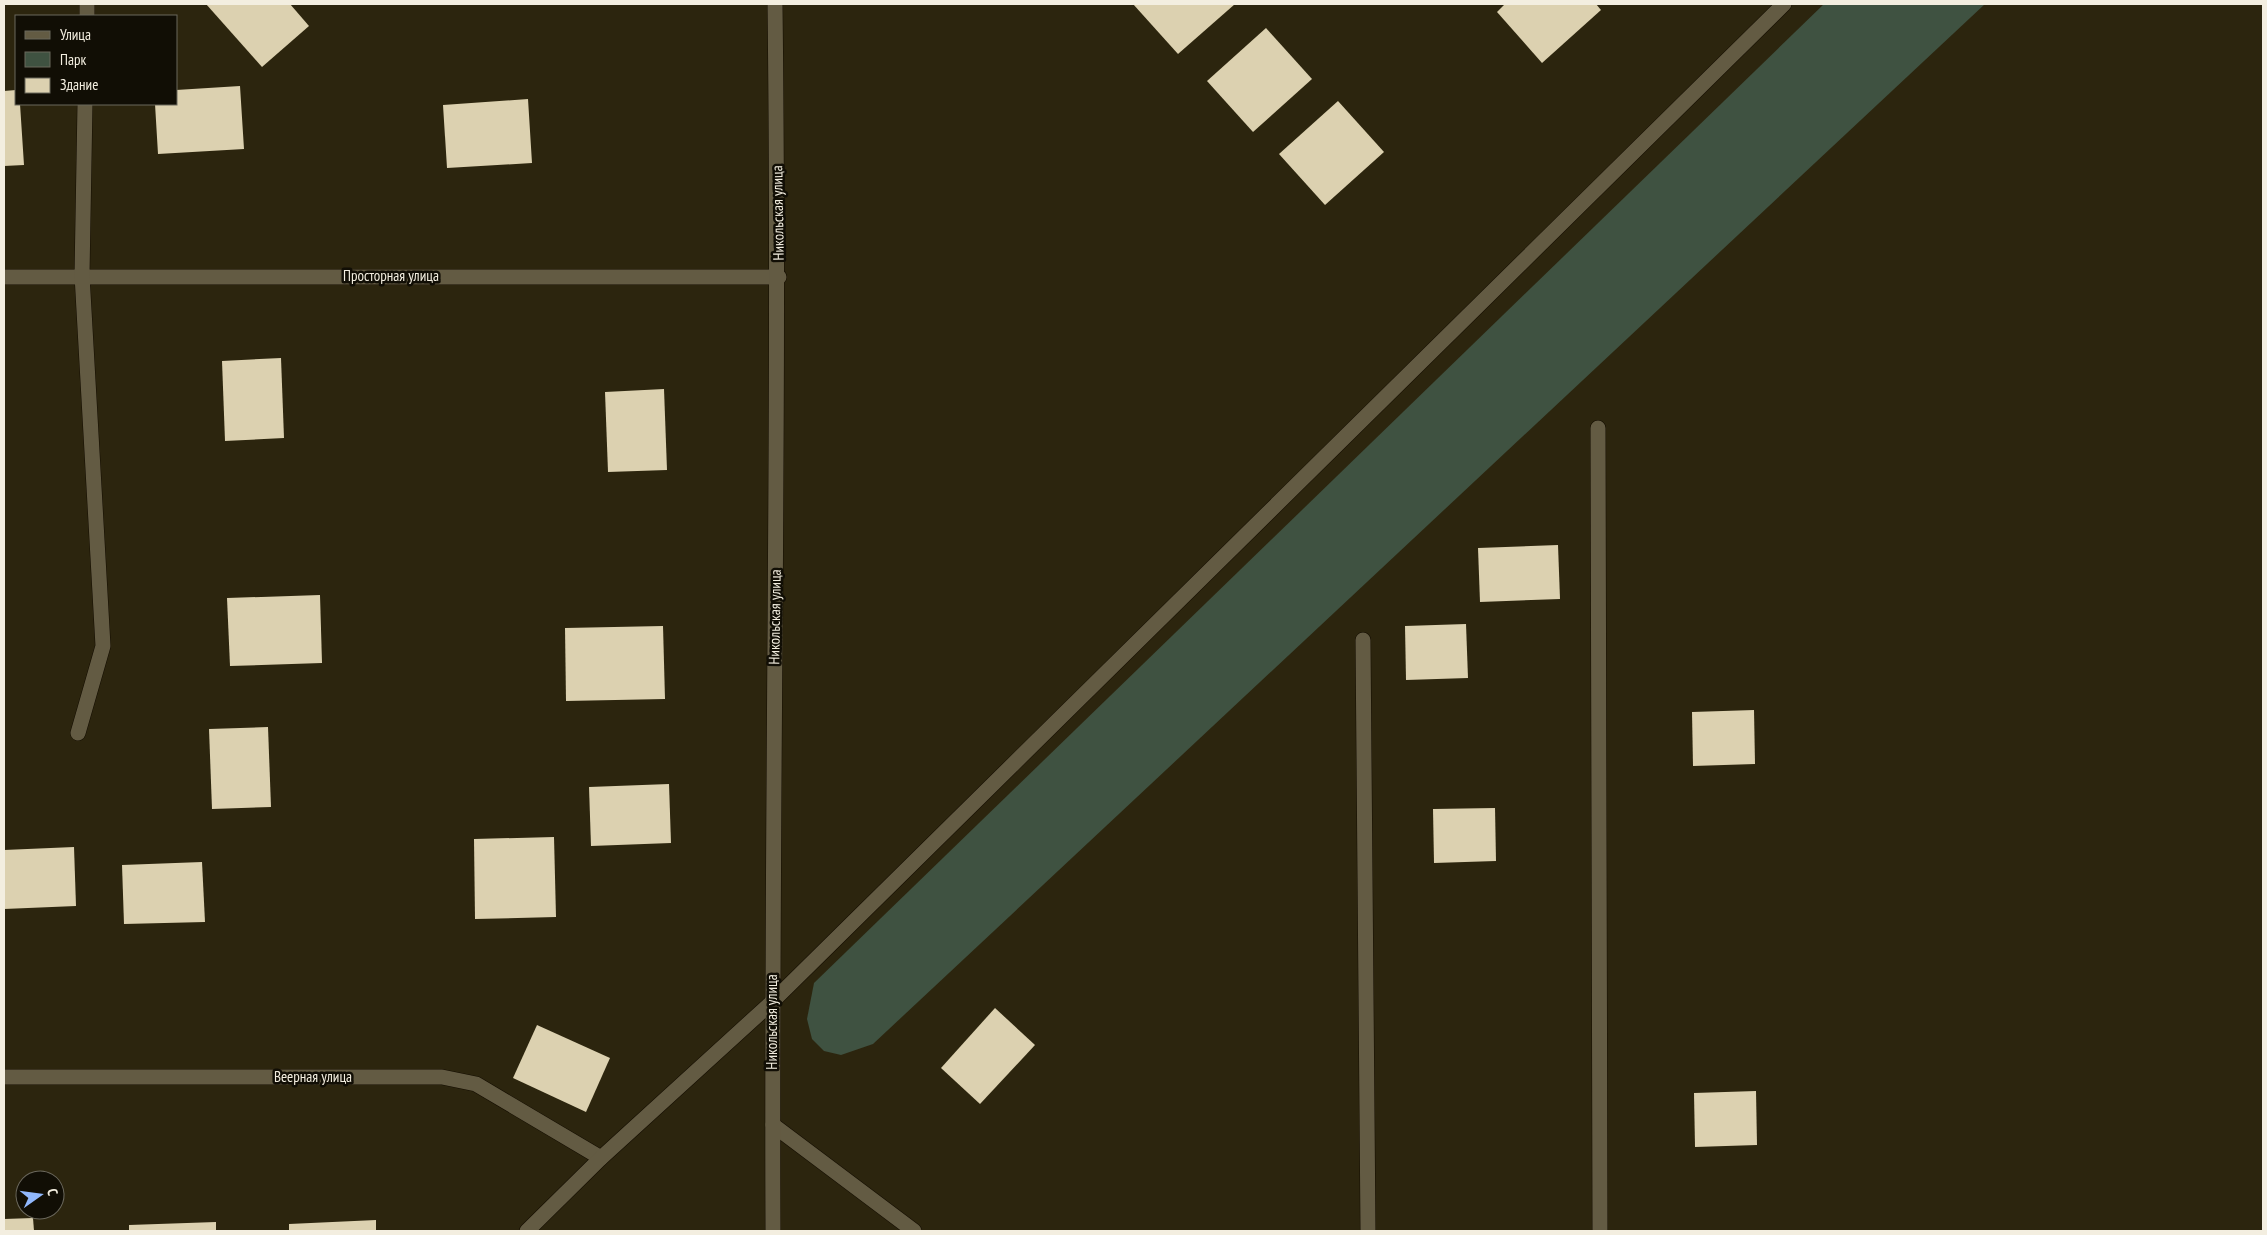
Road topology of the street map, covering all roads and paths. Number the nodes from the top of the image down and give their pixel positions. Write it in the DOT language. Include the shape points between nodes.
graph roads {
  1 [pos="775,4"];
  2 [pos="1784,4"];
  3 [pos="85,105"];
  4 [pos="82,275"];
  5 [pos="4,277"];
  6 [pos="779,277"];
  7 [pos="1598,428"];
  8 [pos="1363,640"];
  9 [pos="78,733"];
  10 [pos="772,1002"];
  11 [pos="4,1076"];
  12 [pos="773,1125"];
  13 [pos="601,1158"];
  14 [pos="527,1231"];
  15 [pos="774,1231"];
  16 [pos="914,1231"];
  17 [pos="1368,1231"];
  18 [pos="1600,1231"];
  1 -- 6 [label="street, Никольская улица"];
  2 -- 10 [label="street"];
  3 -- 4 [label="street"];
  4 -- 5 [label="street, Просторная улица"];
  4 -- 6 [label="street, Просторная улица"];
  4 -- 9 [label="street" via="103,646"];
  6 -- 10 [label="street, Никольская улица"];
  7 -- 18 [label="street"];
  8 -- 17 [label="street"];
  10 -- 12 [label="street, Никольская улица"];
  10 -- 13 [label="street"];
  11 -- 13 [label="street, Веерная улица" via="442,1077 476,1084"];
  12 -- 15 [label="street, Никольская улица"];
  12 -- 16 [label="street"];
  13 -- 14 [label="street"];
}
